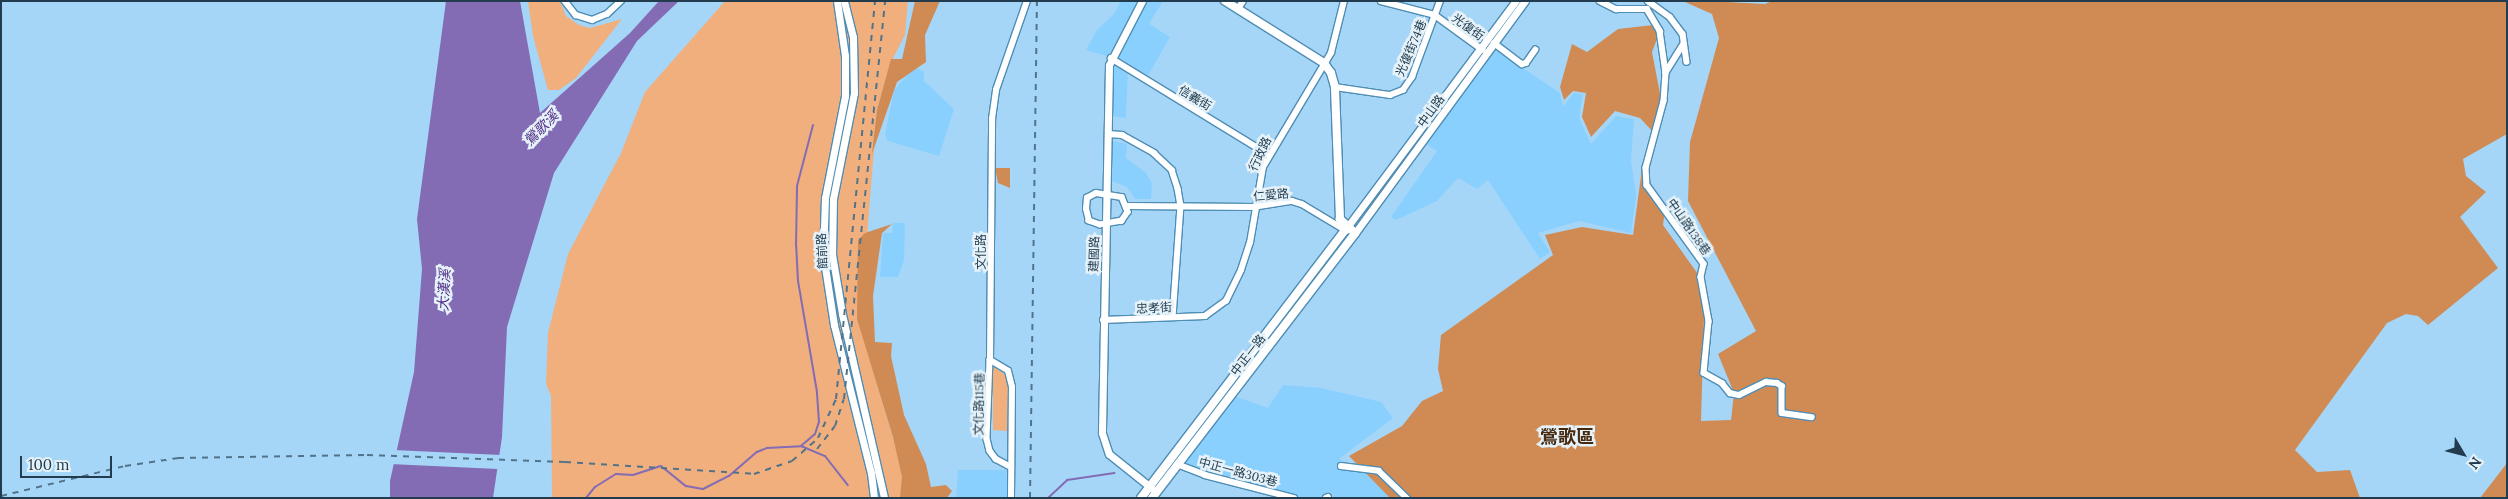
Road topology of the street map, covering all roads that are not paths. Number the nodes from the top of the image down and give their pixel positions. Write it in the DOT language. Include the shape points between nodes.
graph roads {
  1 [pos="565,1"];
  2 [pos="621,1"];
  3 [pos="837,1"];
  4 [pos="844,1"];
  5 [pos="1026,1"];
  6 [pos="1142,1"];
  7 [pos="1225,1"];
  8 [pos="1243,1"];
  9 [pos="1344,1"];
  10 [pos="1381,1"];
  11 [pos="1440,1"];
  12 [pos="1516,1"];
  13 [pos="1525,1"];
  14 [pos="1600,1"];
  15 [pos="1648,1"];
  16 [pos="1238,9"];
  17 [pos="1436,16"];
  18 [pos="1494,43"];
  19 [pos="1684,44"];
  20 [pos="1535,50"];
  21 [pos="1484,51"];
  22 [pos="1111,58"];
  23 [pos="1687,62"];
  24 [pos="1324,63"];
  25 [pos="1666,73"];
  26 [pos="1335,87"];
  27 [pos="1108,134"];
  28 [pos="1269,155"];
  29 [pos="1108,193"];
  30 [pos="1128,206"];
  31 [pos="1181,206"];
  32 [pos="1254,207"];
  33 [pos="1106,225"];
  34 [pos="1346,229"];
  35 [pos="1355,233"];
  36 [pos="1205,316"];
  37 [pos="1173,317"];
  38 [pos="1103,320"];
  39 [pos="990,360"];
  40 [pos="1812,417"];
  41 [pos="1177,464"];
  42 [pos="1341,466"];
  43 [pos="1011,467"];
  44 [pos="1150,487"];
  45 [pos="1154,495"];
  46 [pos="874,498"];
  47 [pos="884,498"];
  48 [pos="1010,498"];
  49 [pos="1141,498"];
  50 [pos="1294,498"];
  51 [pos="1407,498"];
  1 -- 2 [label="street" via="576,15 592,20 607,14"];
  3 -- 46 [label="street, 館前路" via="845,56 845,96 825,198 823,254 834,325 871,473"];
  4 -- 47 [label="street, 館前路" via="853,37 854,93 834,200 832,254 842,314"];
  5 -- 39 [label="street, 文化路" via="993,102"];
  6 -- 22 [label="street, 建國路"];
  7 -- 16 [label="main road"];
  8 -- 16 [label="street"];
  9 -- 24 [label="street, 行政路" via="1331,53"];
  10 -- 17 [label="street, 光復街"];
  11 -- 17 [label="street"];
  12 -- 21 [label="street, 中山路"];
  13 -- 18 [label="street, 中山路"];
  14 -- 25 [label="street" via="1616,9 1647,9 1660,31"];
  15 -- 19 [label="street" via="1670,17 1683,34"];
  16 -- 24 [label="main road"];
  17 -- 21 [label="street, 光復街"];
  17 -- 26 [label="street, 光復街74巷" via="1412,78 1403,90 1390,95"];
  18 -- 20 [label="street" via="1522,64"];
  18 -- 21 [label="street, 中山路"];
  19 -- 23 [label="street"];
  19 -- 25 [label="street, 中山路138巷"];
  21 -- 34 [label="street, 中山路"];
  21 -- 35 [label="street, 中山路"];
  22 -- 27 [label="street, 建國路"];
  22 -- 28 [label="street, 信義街"];
  24 -- 26 [label="main road"];
  24 -- 28 [label="street, 行政路"];
  25 -- 40 [label="street, 中山路138巷" via="1664,101 1646,168 1647,185 1704,264 1701,277 1709,321 1704,373 1722,383 1730,393 1739,395 1766,382 1777,382 1782,386 1782,413"];
  26 -- 34 [label="main road" via="1340,219"];
  27 -- 29 [label="street, 建國路"];
  27 -- 31 [label="street" via="1122,134 1164,162 1175,180"];
  28 -- 32 [label="street, 行政路" via="1258,182"];
  29 -- 30 [label="street" via="1122,197"];
  29 -- 33 [label="street, 建國路"];
  29 -- 33 [label="street" via="1091,195 1086,209 1089,221"];
  30 -- 31 [label="street, 仁愛路"];
  30 -- 33 [label="street" via="1122,222"];
  31 -- 32 [label="street, 仁愛路"];
  31 -- 37 [label="street"];
  32 -- 34 [label="street, 仁愛路" via="1292,201"];
  32 -- 36 [label="street, 行政路" via="1250,243 1242,270 1226,301"];
  33 -- 38 [label="street, 建國路"];
  34 -- 35 [label="main road"];
  34 -- 44 [label="main road, 中正一路"];
  35 -- 41 [label="main road, 中正一路"];
  36 -- 37 [label="street, 忠孝街"];
  37 -- 38 [label="street, 忠孝街"];
  38 -- 44 [label="street, 建國路" via="1104,444 1109,454"];
  39 -- 43 [label="street" via="1008,371 1012,387"];
  39 -- 43 [label="street, 文化路115巷" via="989,445 996,459"];
  41 -- 45 [label="main road, 中正一路"];
  41 -- 50 [label="street, 中正一路303巷" via="1205,475"];
  42 -- 51 [label="street" via="1379,471"];
  43 -- 48 [label="street"];
  44 -- 45 [label="street, 建國路"];
  44 -- 49 [label="main road, 中正一路"];
}
